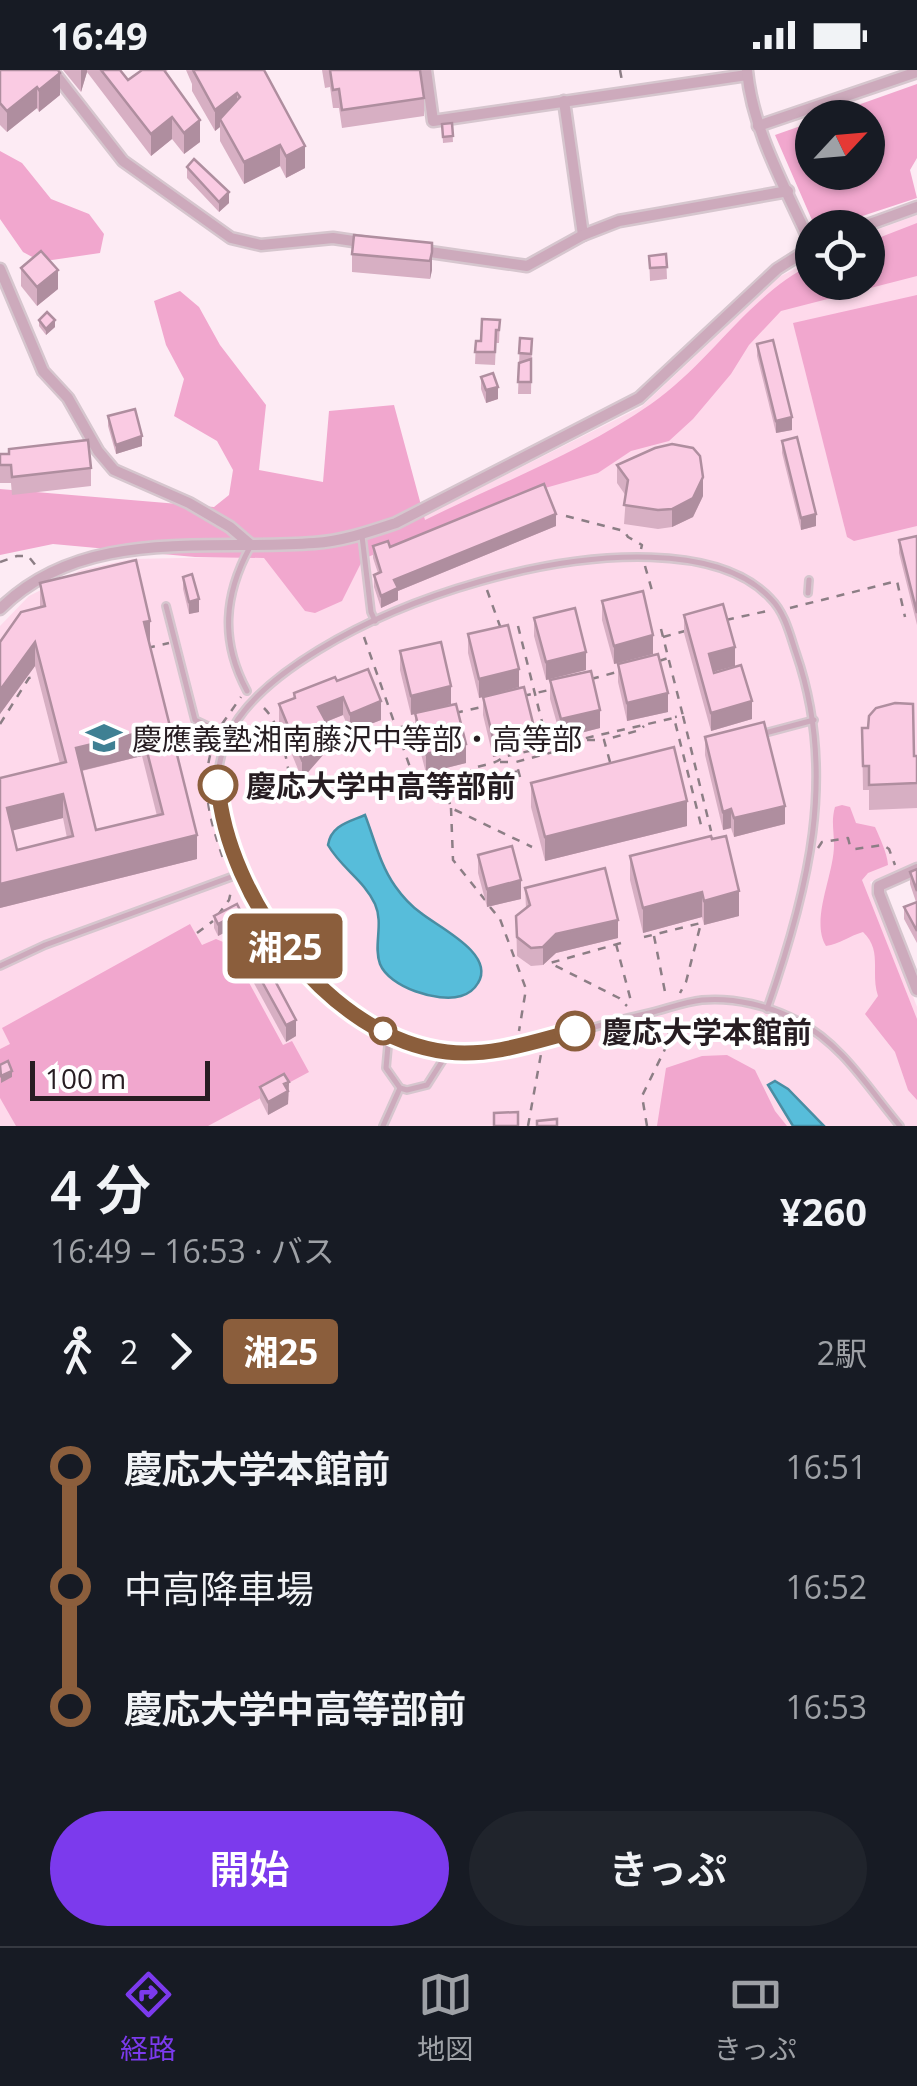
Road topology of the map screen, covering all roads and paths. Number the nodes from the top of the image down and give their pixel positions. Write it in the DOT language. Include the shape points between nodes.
graph roads {
  1 [pos="52,70"];
  2 [pos="426,70"];
  3 [pos="747,72"];
  4 [pos="917,72"];
  5 [pos="564,102"];
  6 [pos="758,126"];
  7 [pos="788,191"];
  8 [pos="917,207"];
  9 [pos="885,219"];
  10 [pos="584,235"];
  11 [pos="372,244"];
  12 [pos="411,249"];
  13 [pos="0,269"];
  14 [pos="566,516"];
  15 [pos="362,534"];
  16 [pos="251,545"];
  17 [pos="641,550"];
  18 [pos="0,562"];
  19 [pos="645,567"];
  20 [pos="44,574"];
  21 [pos="810,580"];
  22 [pos="486,588"];
  23 [pos="808,593"];
  24 [pos="652,594"];
  25 [pos="166,606"];
  26 [pos="790,608"];
  27 [pos="0,609"];
  28 [pos="778,609"];
  29 [pos="905,617"];
  30 [pos="375,621"];
  31 [pos="722,622"];
  32 [pos="518,626"];
  33 [pos="696,628"];
  34 [pos="661,629"];
  35 [pos="502,630"];
  36 [pos="364,635"];
  37 [pos="663,637"];
  38 [pos="175,642"];
  39 [pos="138,650"];
  40 [pos="668,658"];
  41 [pos="650,663"];
  42 [pos="630,668"];
  43 [pos="47,673"];
  44 [pos="593,678"];
  45 [pos="555,688"];
  46 [pos="247,691"];
  47 [pos="536,693"];
  48 [pos="518,698"];
  49 [pos="253,699"];
  50 [pos="483,706"];
  51 [pos="448,715"];
  52 [pos="682,716"];
  53 [pos="674,718"];
  54 [pos="814,720"];
  55 [pos="0,724"];
  56 [pos="413,724"];
  57 [pos="646,725"];
  58 [pos="396,728"];
  59 [pos="218,731"];
  60 [pos="765,733"];
  61 [pos="229,736"];
  62 [pos="586,739"];
  63 [pos="604,740"];
  64 [pos="562,744"];
  65 [pos="548,747"];
  66 [pos="498,762"];
  67 [pos="516,762"];
  68 [pos="611,767"];
  69 [pos="519,771"];
  70 [pos="520,777"];
  71 [pos="421,786"];
  72 [pos="445,788"];
  73 [pos="301,791"];
  74 [pos="450,808"];
  75 [pos="702,829"];
  76 [pos="711,831"];
  77 [pos="532,846"];
  78 [pos="812,847"];
  79 [pos="225,864"];
  80 [pos="917,869"];
  81 [pos="242,873"];
  82 [pos="899,876"];
  83 [pos="233,886"];
  84 [pos="197,934"];
  85 [pos="653,935"];
  86 [pos="644,937"];
  87 [pos="0,966"];
  88 [pos="917,990"];
  89 [pos="680,993"];
  90 [pos="666,998"];
  91 [pos="630,1006"];
  92 [pos="767,1009"];
  93 [pos="669,1022"];
  94 [pos="519,1031"];
  95 [pos="390,1035"];
  96 [pos="448,1052"];
  97 [pos="541,1054"];
  98 [pos="400,1088"];
  99 [pos="383,1126"];
  100 [pos="528,1126"];
  101 [pos="647,1126"];
  102 [pos="900,1126"];
  1 -- 11 [label="street" via="124,161 232,238 261,245 333,238"];
  2 -- 5 [label="street" via="433,122"];
  3 -- 5 [label="street"];
  3 -- 6 [label="street"];
  4 -- 6 [label="street"];
  5 -- 10 [label="street"];
  6 -- 7 [label="street"];
  7 -- 10 [label="street" via="619,221"];
  7 -- 15 [label="street" via="812,246 776,269 639,398 396,523"];
  8 -- 9 [label="street"];
  10 -- 12 [label="street" via="527,266"];
  13 -- 16 [label="street" via="43,371 114,470 189,502"];
  14 -- 17 [label="path" via="624,531"];
  15 -- 16 [label="street"];
  15 -- 30 [label="lane"];
  16 -- 20 [label="street" via="106,552"];
  16 -- 46 [label="lane" via="228,606 232,650"];
  18 -- 20 [label="path" via="28,556"];
  19 -- 24 [label="path"];
  20 -- 27 [label="street"];
  21 -- 23 [label="lane"];
  22 -- 35 [label="path"];
  25 -- 38 [label="lane"];
  26 -- 29 [label="path" via="897,581"];
  28 -- 30 [label="lane" via="726,568 641,556 506,575"];
  28 -- 31 [label="path"];
  28 -- 54 [label="lane"];
  30 -- 49 [label="lane" via="314,654"];
  32 -- 47 [label="path"];
  33 -- 37 [label="path"];
  34 -- 37 [label="path"];
  36 -- 58 [label="path"];
  37 -- 40 [label="path"];
  38 -- 39 [label="path"];
  38 -- 59 [label="lane" via="195,720"];
  40 -- 41 [label="path"];
  40 -- 52 [label="path"];
  42 -- 44 [label="path"];
  43 -- 55 [label="path" via="29,678"];
  45 -- 47 [label="path"];
  46 -- 59 [label="path"];
  47 -- 48 [label="path"];
  47 -- 65 [label="path"];
  49 -- 61 [label="lane"];
  49 -- 73 [label="path" via="272,716 291,789"];
  50 -- 51 [label="path"];
  52 -- 53 [label="path"];
  52 -- 76 [label="path"];
  53 -- 57 [label="path"];
  53 -- 75 [label="path"];
  54 -- 60 [label="lane"];
  54 -- 78 [label="lane" via="818,786"];
  56 -- 58 [label="path"];
  57 -- 62 [label="path"];
  57 -- 63 [label="path"];
  58 -- 71 [label="path"];
  59 -- 61 [label="lane"];
  59 -- 79 [label="path" via="204,775"];
  61 -- 81 [label="lane" via="220,760 220,806"];
  62 -- 63 [label="path"];
  62 -- 64 [label="path"];
  63 -- 68 [label="path"];
  64 -- 65 [label="path"];
  64 -- 67 [label="path"];
  65 -- 66 [label="path"];
  66 -- 67 [label="path"];
  66 -- 71 [label="path"];
  67 -- 69 [label="path"];
  69 -- 70 [label="path"];
  69 -- 72 [label="path"];
  71 -- 72 [label="path"];
  72 -- 74 [label="path"];
  74 -- 77 [label="path"];
  74 -- 94 [label="path" via="452,860 500,919 526,989"];
  78 -- 82 [label="path" via="848,838 855,849 882,845 890,849"];
  78 -- 92 [label="lane" via="799,914"];
  80 -- 82 [label="street"];
  81 -- 87 [label="lane"];
  81 -- 95 [label="lane" via="292,956 327,992"];
  82 -- 88 [label="street" via="879,886 879,894"];
  83 -- 84 [label="path" via="229,900"];
  85 -- 86 [label="path"];
  85 -- 89 [label="path" via="701,923"];
  85 -- 90 [label="path"];
  91 -- 91 [label="path" via="619,998 550,963 618,944"];
  92 -- 96 [label="lane" via="701,1000 495,1051"];
  92 -- 102 [label="lane" via="836,1045"];
  93 -- 101 [label="path" via="669,1041 642,1096"];
  95 -- 96 [label="lane"];
  95 -- 98 [label="lane" via="386,1068"];
  96 -- 98 [label="lane" via="427,1085"];
  97 -- 100 [label="path"];
  98 -- 99 [label="lane"];
}
